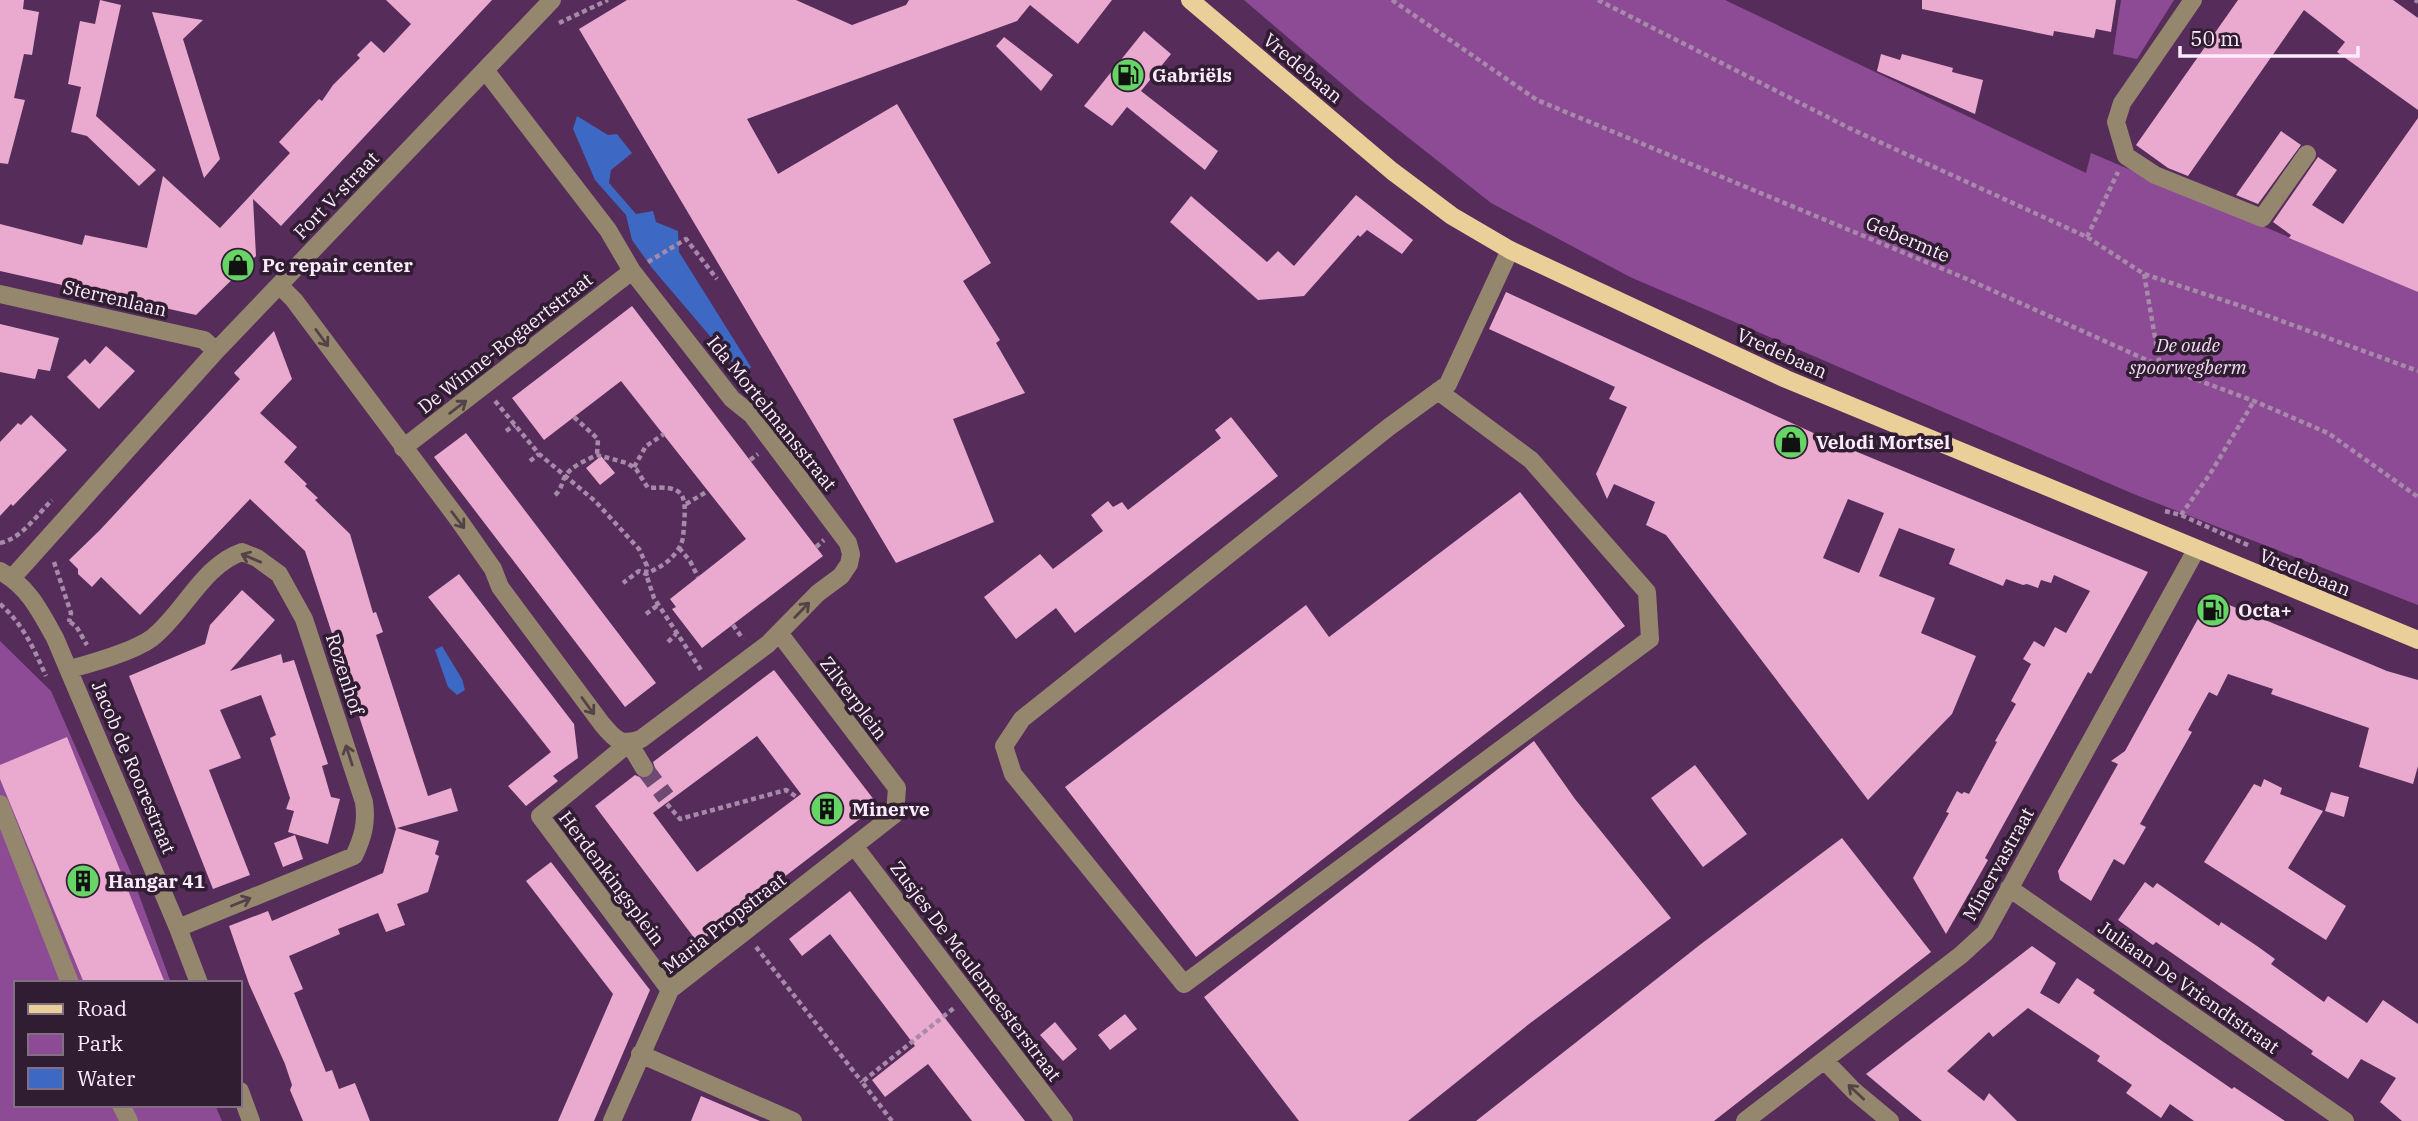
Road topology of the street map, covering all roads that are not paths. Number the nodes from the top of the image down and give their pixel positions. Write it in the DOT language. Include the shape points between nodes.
graph roads {
  1 [pos="552,0"];
  2 [pos="1190,0"];
  3 [pos="2193,0"];
  4 [pos="485,70"];
  5 [pos="2307,154"];
  6 [pos="1510,250"];
  7 [pos="632,271"];
  8 [pos="279,285"];
  9 [pos="0,294"];
  10 [pos="216,351"];
  11 [pos="1438,391"];
  12 [pos="403,448"];
  13 [pos="2196,550"];
  14 [pos="6,574"];
  15 [pos="779,633"];
  16 [pos="2418,640"];
  17 [pos="70,669"];
  18 [pos="629,743"];
  19 [pos="644,768"];
  20 [pos="897,788"];
  21 [pos="0,804"];
  22 [pos="855,847"];
  23 [pos="2009,888"];
  24 [pos="178,928"];
  25 [pos="69,981"];
  26 [pos="198,981"];
  27 [pos="670,990"];
  28 [pos="640,1054"];
  29 [pos="1824,1060"];
  30 [pos="242,1096"];
  31 [pos="251,1121"];
  32 [pos="611,1121"];
  33 [pos="793,1121"];
  34 [pos="1063,1121"];
  35 [pos="1745,1121"];
  36 [pos="1890,1121"];
  37 [pos="2346,1121"];
  1 -- 4 [label="street, Fort V-straat"];
  2 -- 6 [label="main road, Vredebaan" via="1392,171 1452,216"];
  3 -- 5 [label="street" via="2122,103 2116,122 2126,156 2155,175 2262,218"];
  4 -- 7 [label="street, Ida Mortelmansstraat" via="608,230"];
  4 -- 8 [label="street, Fort V-straat"];
  6 -- 11 [label="street" via="1448,384"];
  6 -- 13 [label="main road, Vredebaan" via="1786,379"];
  12 -- 7 [label="street, De Winne-Bogaertstraat, one-way"];
  15 -- 7 [label="street, Ida Mortelmansstraat, one-way" via="841,576 849,564 848,544 752,415 732,399"];
  8 -- 10 [label="street, Fort V-straat"];
  8 -- 12 [label="street, one-way"];
  9 -- 10 [label="street, Sterrenlaan" via="204,340"];
  10 -- 14 [label="street, Fort V-straat"];
  11 -- 11 [label="street" via="1022,719 1003,746 1013,774 1184,984 1650,639 1647,592 1531,460"];
  12 -- 18 [label="street, one-way" via="602,724 620,742"];
  13 -- 16 [label="main road, Vredebaan"];
  13 -- 23 [label="street, Minervastraat"];
  14 -- 17 [label="street, Jacob de Roorestraat" via="33,598"];
  15 -- 18 [label="street, Ida Mortelmansstraat" via="641,739"];
  15 -- 20 [label="street, Zilverplein"];
  17 -- 24 [label="street, Jacob de Roorestraat"];
  24 -- 17 [label="street, Rozenhof, one-way" via="354,856 365,834 364,802 304,618 279,574 242,552 217,567 151,639"];
  18 -- 19 [label="street"];
  18 -- 27 [label="street, Herdenkingsplein" via="540,816"];
  20 -- 22 [label="street, Maria Propstraat" via="895,814"];
  21 -- 25 [label="street"];
  22 -- 27 [label="street, Maria Propstraat"];
  22 -- 34 [label="street, Zusjes De Meulemeesterstraat"];
  23 -- 29 [label="street, Minervastraat" via="1985,933"];
  23 -- 37 [label="street, Juliaan De Vriendtstraat"];
  24 -- 26 [label="street, Jacob de Roorestraat"];
  27 -- 28 [label="street, Maria Propstraat"];
  28 -- 32 [label="street, Maria Propstraat"];
  28 -- 33 [label="street"];
  29 -- 35 [label="street, Minervastraat"];
  36 -- 29 [label="street, one-way"];
  30 -- 31 [label="street"];
}
